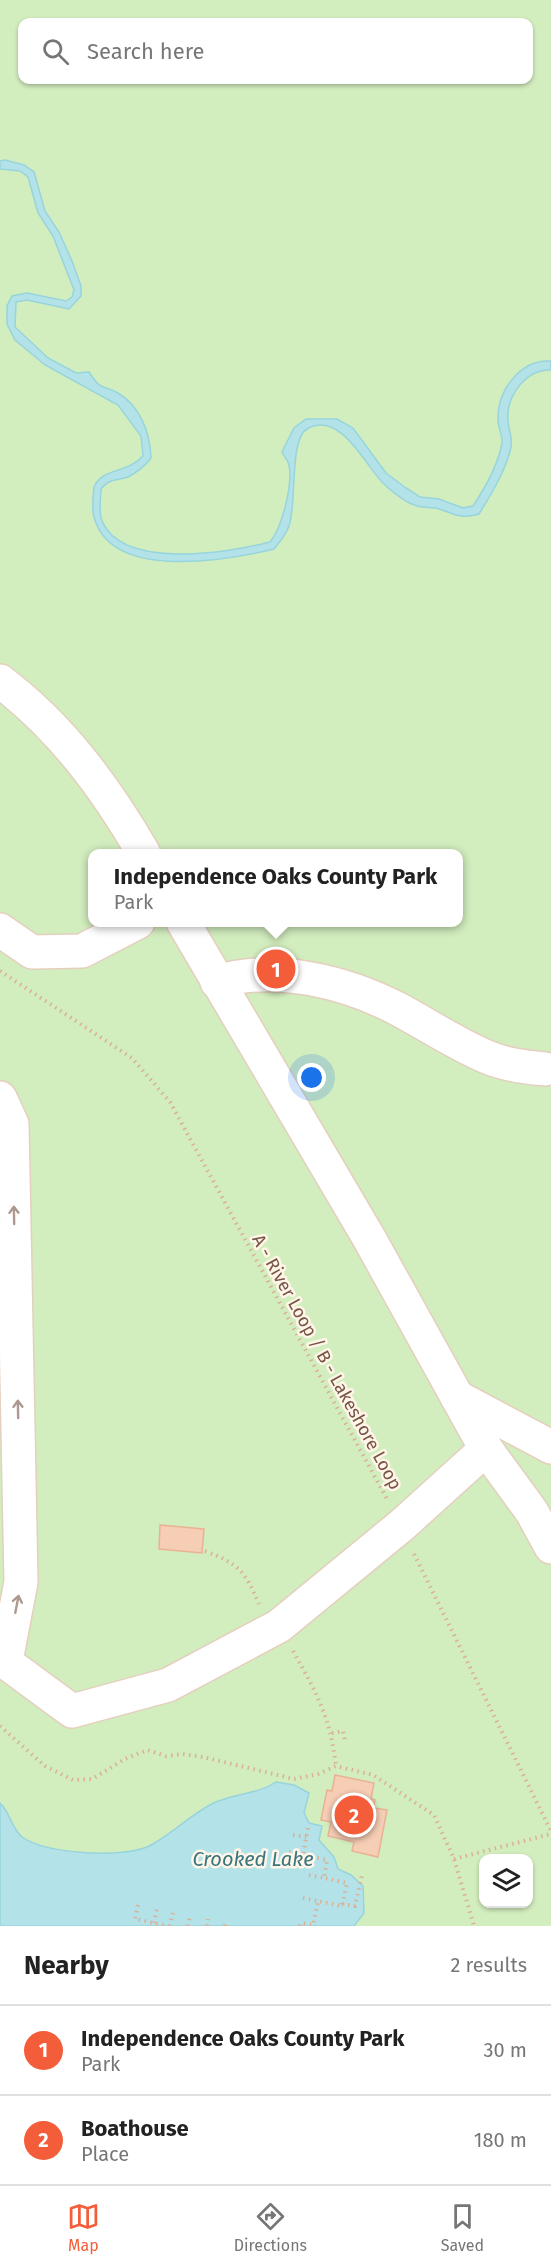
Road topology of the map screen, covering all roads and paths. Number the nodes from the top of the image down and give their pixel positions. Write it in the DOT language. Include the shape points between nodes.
graph roads {
  1 [pos="0,681"];
  2 [pos="141,849"];
  3 [pos="128,927"];
  4 [pos="186,927"];
  5 [pos="0,932"];
  6 [pos="0,971"];
  7 [pos="217,982"];
  8 [pos="545,1069"];
  9 [pos="0,1098"];
  10 [pos="457,1397"];
  11 [pos="551,1448"];
  12 [pos="486,1449"];
  13 [pos="542,1503"];
  14 [pos="402,1525"];
  15 [pos="551,1547"];
  16 [pos="3,1660"];
  17 [pos="0,1726"];
  18 [pos="332,1733"];
  19 [pos="345,1742"];
  20 [pos="308,1828"];
  21 [pos="551,1833"];
  22 [pos="293,1834"];
  23 [pos="307,1837"];
  24 [pos="289,1852"];
  25 [pos="303,1855"];
  26 [pos="454,1859"];
  27 [pos="309,1875"];
  28 [pos="362,1875"];
  29 [pos="324,1878"];
  30 [pos="303,1898"];
  31 [pos="318,1901"];
  32 [pos="342,1904"];
  33 [pos="138,1905"];
  34 [pos="157,1908"];
  35 [pos="173,1912"];
  36 [pos="190,1915"];
  37 [pos="208,1918"];
  38 [pos="154,1923"];
  39 [pos="168,1926"];
  40 [pos="188,1926"];
  41 [pos="207,1926"];
  42 [pos="300,1926"];
  43 [pos="474,1926"];
  1 -- 2 [label="lane" via="22,697 70,746"];
  3 -- 5 [label="lane" via="82,951 32,952"];
  4 -- 7 [label="lane"];
  6 -- 14 [label="path, A - River Loop / B - Lakeshore Loop" via="132,1058 170,1102"];
  7 -- 8 [label="lane" via="259,974 308,979 350,989 397,1008 489,1058"];
  7 -- 10 [label="lane" via="369,1238"];
  16 -- 9 [label="lane, one-way" via="21,1582 12,1124"];
  10 -- 11 [label="lane"];
  10 -- 12 [label="lane"];
  12 -- 13 [label="lane"];
  12 -- 14 [label="lane"];
  13 -- 15 [label="lane"];
  14 -- 16 [label="lane" via="279,1626 168,1685 72,1711"];
  14 -- 21 [label="path, A - River Loop / B - Lakeshore Loop"];
  17 -- 26 [label="path" via="45,1766 73,1780 92,1779 147,1750 166,1756 203,1757 294,1779 336,1766 373,1775 434,1815"];
  18 -- 19 [label="path" via="343,1731"];
  20 -- 23 [label="path"];
  21 -- 26 [label="path"];
  22 -- 23 [label="path"];
  23 -- 25 [label="path"];
  24 -- 25 [label="path"];
  25 -- 29 [label="path" via="327,1860"];
  26 -- 43 [label="path"];
  27 -- 29 [label="path"];
  28 -- 32 [label="path" via="355,1906"];
  29 -- 32 [label="path" via="347,1883"];
  30 -- 31 [label="path"];
  31 -- 32 [label="path"];
  31 -- 42 [label="path" via="313,1925"];
  33 -- 38 [label="path" via="135,1919"];
  34 -- 38 [label="path"];
  35 -- 39 [label="path"];
  36 -- 40 [label="path"];
  37 -- 41 [label="path"];
  38 -- 39 [label="path"];
}
